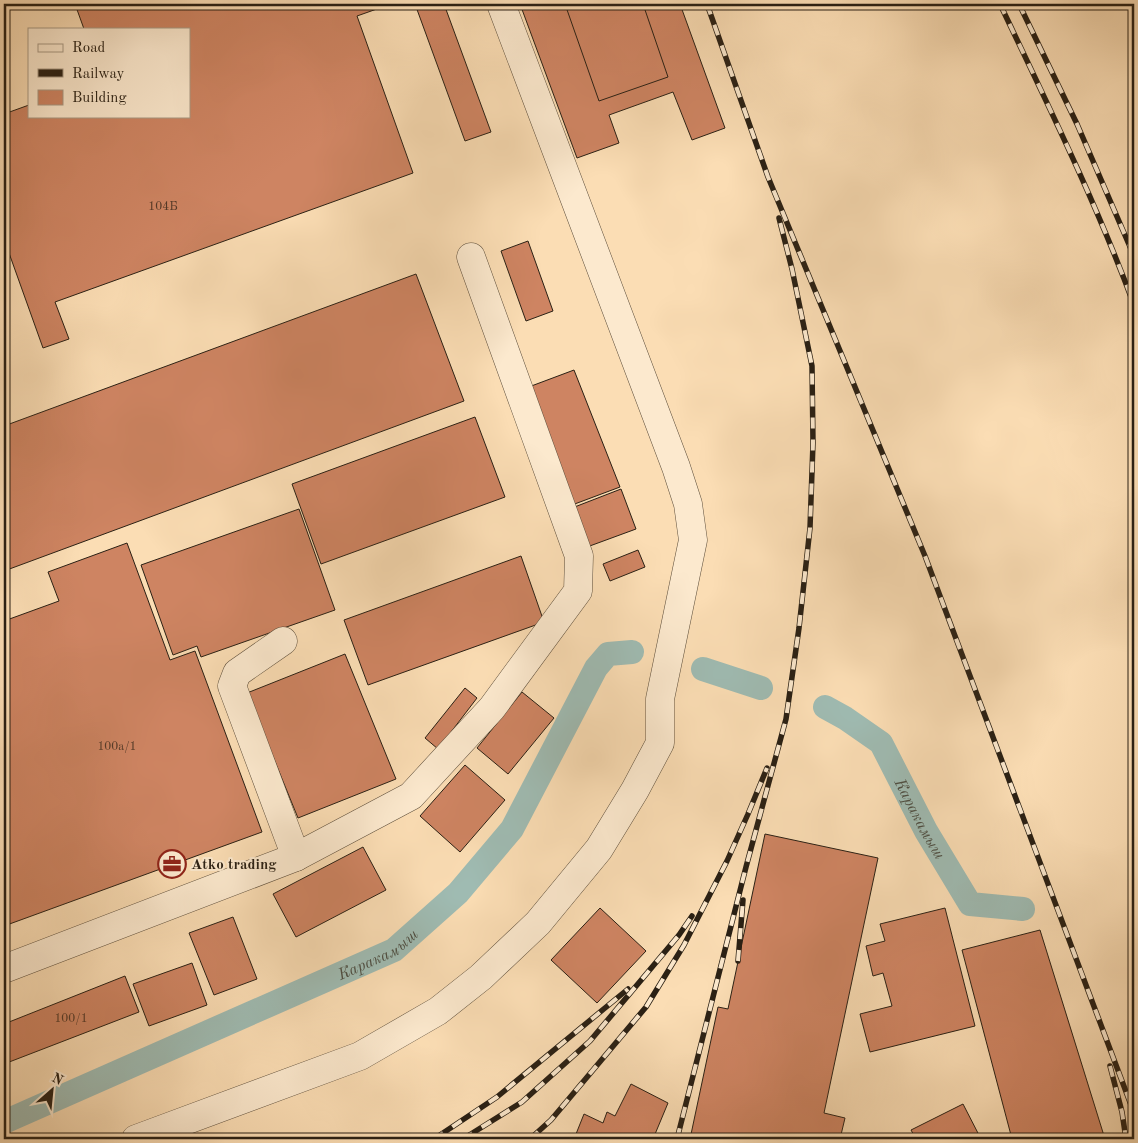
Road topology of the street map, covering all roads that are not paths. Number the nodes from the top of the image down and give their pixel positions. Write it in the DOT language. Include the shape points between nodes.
graph roads {
  1 [pos="501,4"];
  2 [pos="471,257"];
  3 [pos="284,640"];
  4 [pos="296,857"];
  5 [pos="4,969"];
  6 [pos="136,1139"];
  1 -- 6 [label="street" via="688,504 693,540 660,699 660,743 600,849 551,909 481,977 438,1010 360,1056"];
  2 -- 4 [label="street" via="579,556 578,591 492,708 411,796"];
  3 -- 4 [label="street" via="237,672 232,686"];
  4 -- 5 [label="street"];
}
